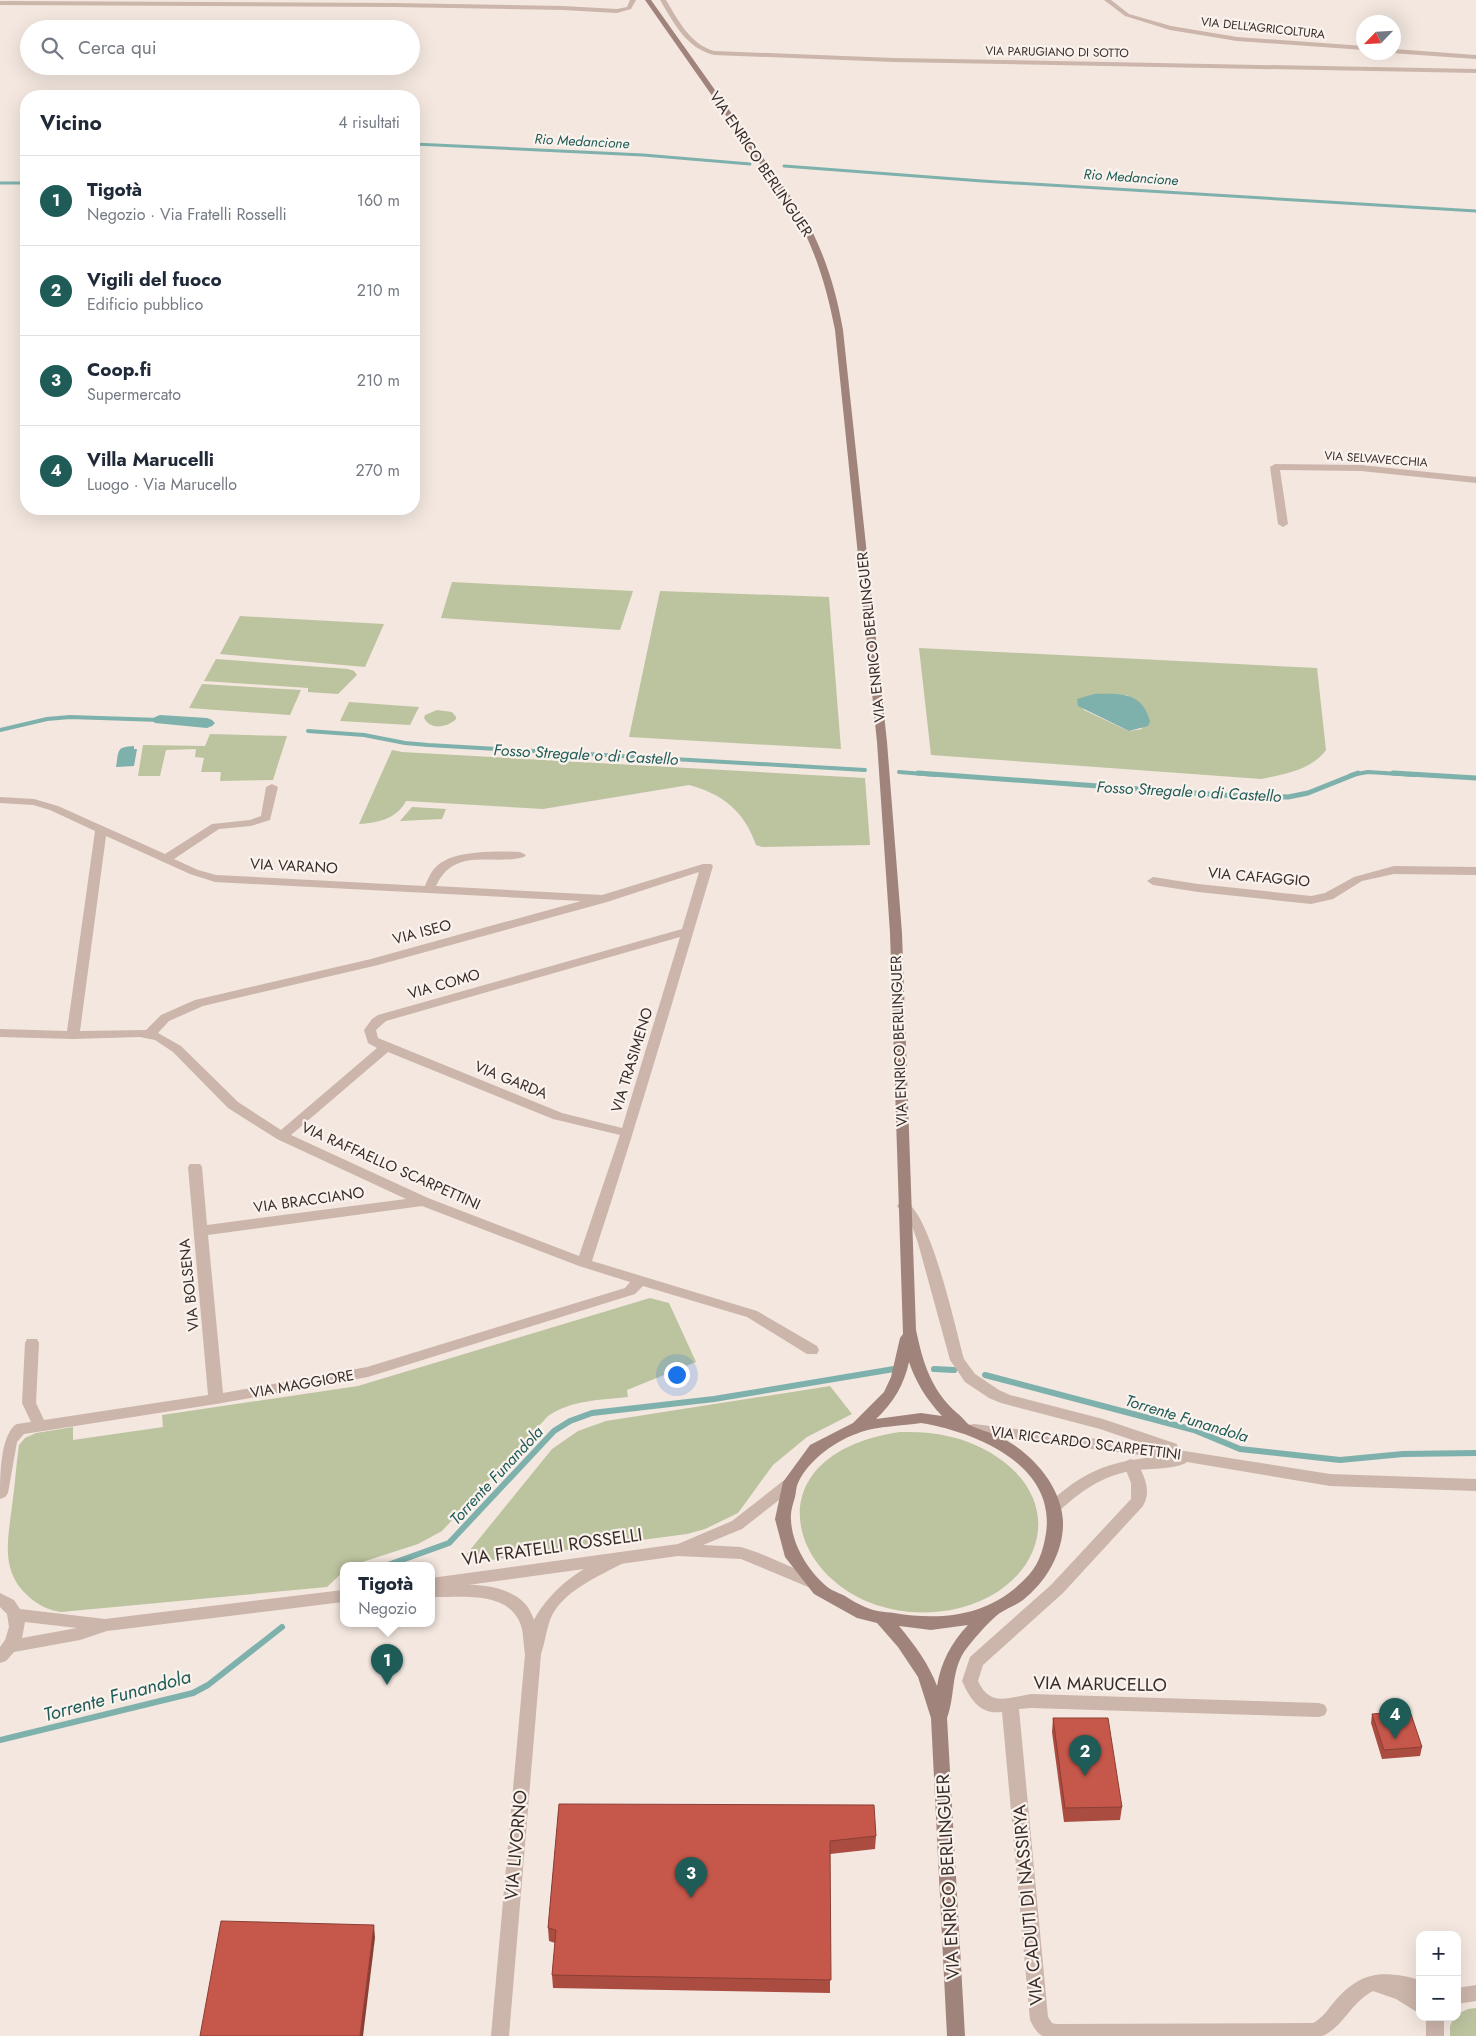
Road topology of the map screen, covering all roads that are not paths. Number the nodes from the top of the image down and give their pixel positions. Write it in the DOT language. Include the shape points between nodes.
graph roads {
  1 [pos="633,0"];
  2 [pos="648,0"];
  3 [pos="663,0"];
  4 [pos="1107,0"];
  5 [pos="0,3"];
  6 [pos="1356,47"];
  7 [pos="1401,52"];
  8 [pos="1476,57"];
  9 [pos="1476,71"];
  10 [pos="1476,480"];
  11 [pos="1283,524"];
  12 [pos="272,787"];
  13 [pos="0,800"];
  14 [pos="101,830"];
  15 [pos="520,855"];
  16 [pos="166,859"];
  17 [pos="707,866"];
  18 [pos="1476,871"];
  19 [pos="1153,881"];
  20 [pos="429,889"];
  21 [pos="603,899"];
  22 [pos="689,931"];
  23 [pos="0,1033"];
  24 [pos="150,1034"];
  25 [pos="73,1035"];
  26 [pos="386,1047"];
  27 [pos="627,1132"];
  28 [pos="282,1136"];
  29 [pos="195,1167"];
  30 [pos="422,1201"];
  31 [pos="904,1206"];
  32 [pos="200,1231"];
  33 [pos="584,1263"];
  34 [pos="639,1281"];
  35 [pos="909,1330"];
  36 [pos="32,1343"];
  37 [pos="812,1350"];
  38 [pos="216,1399"];
  39 [pos="39,1424"];
  40 [pos="856,1427"];
  41 [pos="967,1427"];
  42 [pos="1198,1458"];
  43 [pos="1131,1465"];
  44 [pos="788,1485"];
  45 [pos="1476,1485"];
  46 [pos="0,1492"];
  47 [pos="1053,1508"];
  48 [pos="678,1550"];
  49 [pos="621,1558"];
  50 [pos="435,1583"];
  51 [pos="813,1583"];
  52 [pos="435,1591"];
  53 [pos="340,1596"];
  54 [pos="0,1599"];
  55 [pos="995,1609"];
  56 [pos="15,1615"];
  57 [pos="883,1619"];
  58 [pos="106,1626"];
  59 [pos="5,1652"];
  60 [pos="532,1654"];
  61 [pos="1010,1705"];
  62 [pos="1319,1710"];
  63 [pos="939,1718"];
  64 [pos="1370,1984"];
  65 [pos="1416,1987"];
  66 [pos="1416,2003"];
  67 [pos="956,2035"];
  68 [pos="500,2036"];
  1 -- 5 [label="street" via="630,8 617,11 393,5"];
  2 -- 31 [label="main road, VIA ENRICO BERLINGUER" via="809,231 827,276 839,330 882,742 896,933"];
  3 -- 9 [label="street, VIA PARUGIANO DI SOTTO" via="679,26 699,48 714,53 904,61"];
  4 -- 6 [label="street, VIA DELL'AGRICOLTURA" via="1128,15 1170,28 1237,39"];
  7 -- 8 [label="street"];
  10 -- 11 [label="street, VIA SELVAVECCHIA" via="1361,468 1275,467"];
  12 -- 16 [label="street" via="266,818 251,823 216,826"];
  13 -- 14 [label="street, VIA VARANO" via="44,804"];
  14 -- 16 [label="street, VIA VARANO"];
  14 -- 25 [label="street"];
  15 -- 20 [label="street" via="492,855 450,863 442,868"];
  16 -- 20 [label="street, VIA VARANO" via="215,878"];
  17 -- 21 [label="street, VIA ISEO"];
  17 -- 22 [label="street, VIA TRASIMENO"];
  18 -- 19 [label="street, VIA CAFAGGIO" via="1394,870 1358,878 1330,896 1310,900"];
  20 -- 21 [label="street, VIA VARANO"];
  21 -- 24 [label="street, VIA ISEO" via="374,962 198,1002 165,1018"];
  22 -- 26 [label="street, VIA COMO" via="382,1018 372,1026 370,1035 376,1043"];
  22 -- 27 [label="street, VIA TRASIMENO"];
  23 -- 25 [label="street, VIA RAFFAELLO SCARPETTINI"];
  24 -- 25 [label="street, VIA RAFFAELLO SCARPETTINI"];
  24 -- 28 [label="street, VIA RAFFAELLO SCARPETTINI" via="172,1044 234,1105"];
  26 -- 27 [label="street, VIA GARDA" via="558,1116"];
  26 -- 28 [label="street"];
  27 -- 33 [label="street, VIA TRASIMENO"];
  28 -- 30 [label="street, VIA RAFFAELLO SCARPETTINI"];
  29 -- 32 [label="street, VIA BOLSENA"];
  30 -- 32 [label="street, VIA BRACCIANO"];
  30 -- 33 [label="street, VIA RAFFAELLO SCARPETTINI"];
  31 -- 35 [label="main road, VIA ENRICO BERLINGUER"];
  31 -- 42 [label="street" via="918,1225 953,1350 970,1378 1006,1399 1103,1424"];
  32 -- 38 [label="street, VIA BOLSENA"];
  33 -- 34 [label="street, VIA RAFFAELLO SCARPETTINI"];
  34 -- 37 [label="street, VIA RAFFAELLO SCARPETTINI" via="752,1314"];
  34 -- 38 [label="street, VIA MAGGIORE" via="630,1290 368,1372"];
  35 -- 40 [label="main road, VIA ENRICO BERLINGUER" via="901,1374 894,1389 879,1408"];
  35 -- 41 [label="main road, VIA ENRICO BERLINGUER" via="921,1378 938,1403"];
  36 -- 39 [label="street" via="29,1402"];
  38 -- 39 [label="street, VIA MAGGIORE"];
  39 -- 46 [label="street, VIA MAGGIORE" via="20,1428 12,1436"];
  40 -- 41 [label="main road, VIA ENRICO BERLINGUER" via="907,1418"];
  40 -- 44 [label="main road, VIA ENRICO BERLINGUER" via="832,1438 810,1454"];
  41 -- 42 [label="street, VIA RICCARDO SCARPETTINI"];
  41 -- 47 [label="main road, VIA ENRICO BERLINGUER" via="1002,1443 1030,1466 1040,1479"];
  42 -- 43 [label="street, VIA RICCARDO SCARPETTINI"];
  42 -- 45 [label="street, VIA RICCARDO SCARPETTINI" via="1330,1480"];
  43 -- 47 [label="street, VIA RICCARDO SCARPETTINI" via="1082,1483"];
  43 -- 61 [label="street, VIA MARUCELLO" via="1141,1485 1138,1502 1056,1589 976,1662 970,1680 974,1692 988,1704"];
  44 -- 48 [label="street, VIA FRATELLI ROSSELLI" via="737,1525"];
  44 -- 51 [label="main road, VIA ENRICO BERLINGUER" via="782,1510 784,1536 795,1560"];
  47 -- 55 [label="main road, VIA ENRICO BERLINGUER" via="1055,1532 1038,1576 1019,1594"];
  48 -- 49 [label="street, VIA FRATELLI ROSSELLI"];
  48 -- 51 [label="street, VIA FRATELLI ROSSELLI" via="741,1553"];
  49 -- 50 [label="street, VIA FRATELLI ROSSELLI"];
  49 -- 60 [label="street, VIA LIVORNO" via="560,1594 541,1622"];
  51 -- 57 [label="main road, VIA ENRICO BERLINGUER" via="845,1605"];
  52 -- 60 [label="street, VIA LIVORNO" via="492,1593 515,1604 528,1621"];
  53 -- 58 [label="street"];
  54 -- 56 [label="street"];
  55 -- 57 [label="main road, VIA ENRICO BERLINGUER" via="960,1621 941,1623"];
  55 -- 63 [label="main road, VIA ENRICO BERLINGUER" via="967,1636 957,1651 951,1663"];
  56 -- 58 [label="street"];
  56 -- 59 [label="street" via="17,1631"];
  57 -- 63 [label="main road, VIA ENRICO BERLINGUER" via="926,1675"];
  58 -- 59 [label="street"];
  60 -- 68 [label="street, VIA LIVORNO"];
  61 -- 62 [label="street, VIA MARUCELLO" via="1031,1701"];
  61 -- 64 [label="street, VIA CADUTI DI NASSIRYA" via="1042,2025 1056,2032 1313,2031 1325,2028 1355,1991"];
  63 -- 67 [label="main road, VIA ENRICO BERLINGUER"];
  64 -- 65 [label="street, VIA CADUTI DI NASSIRYA" via="1386,1980"];
  64 -- 66 [label="street" via="1402,1993"];
}
